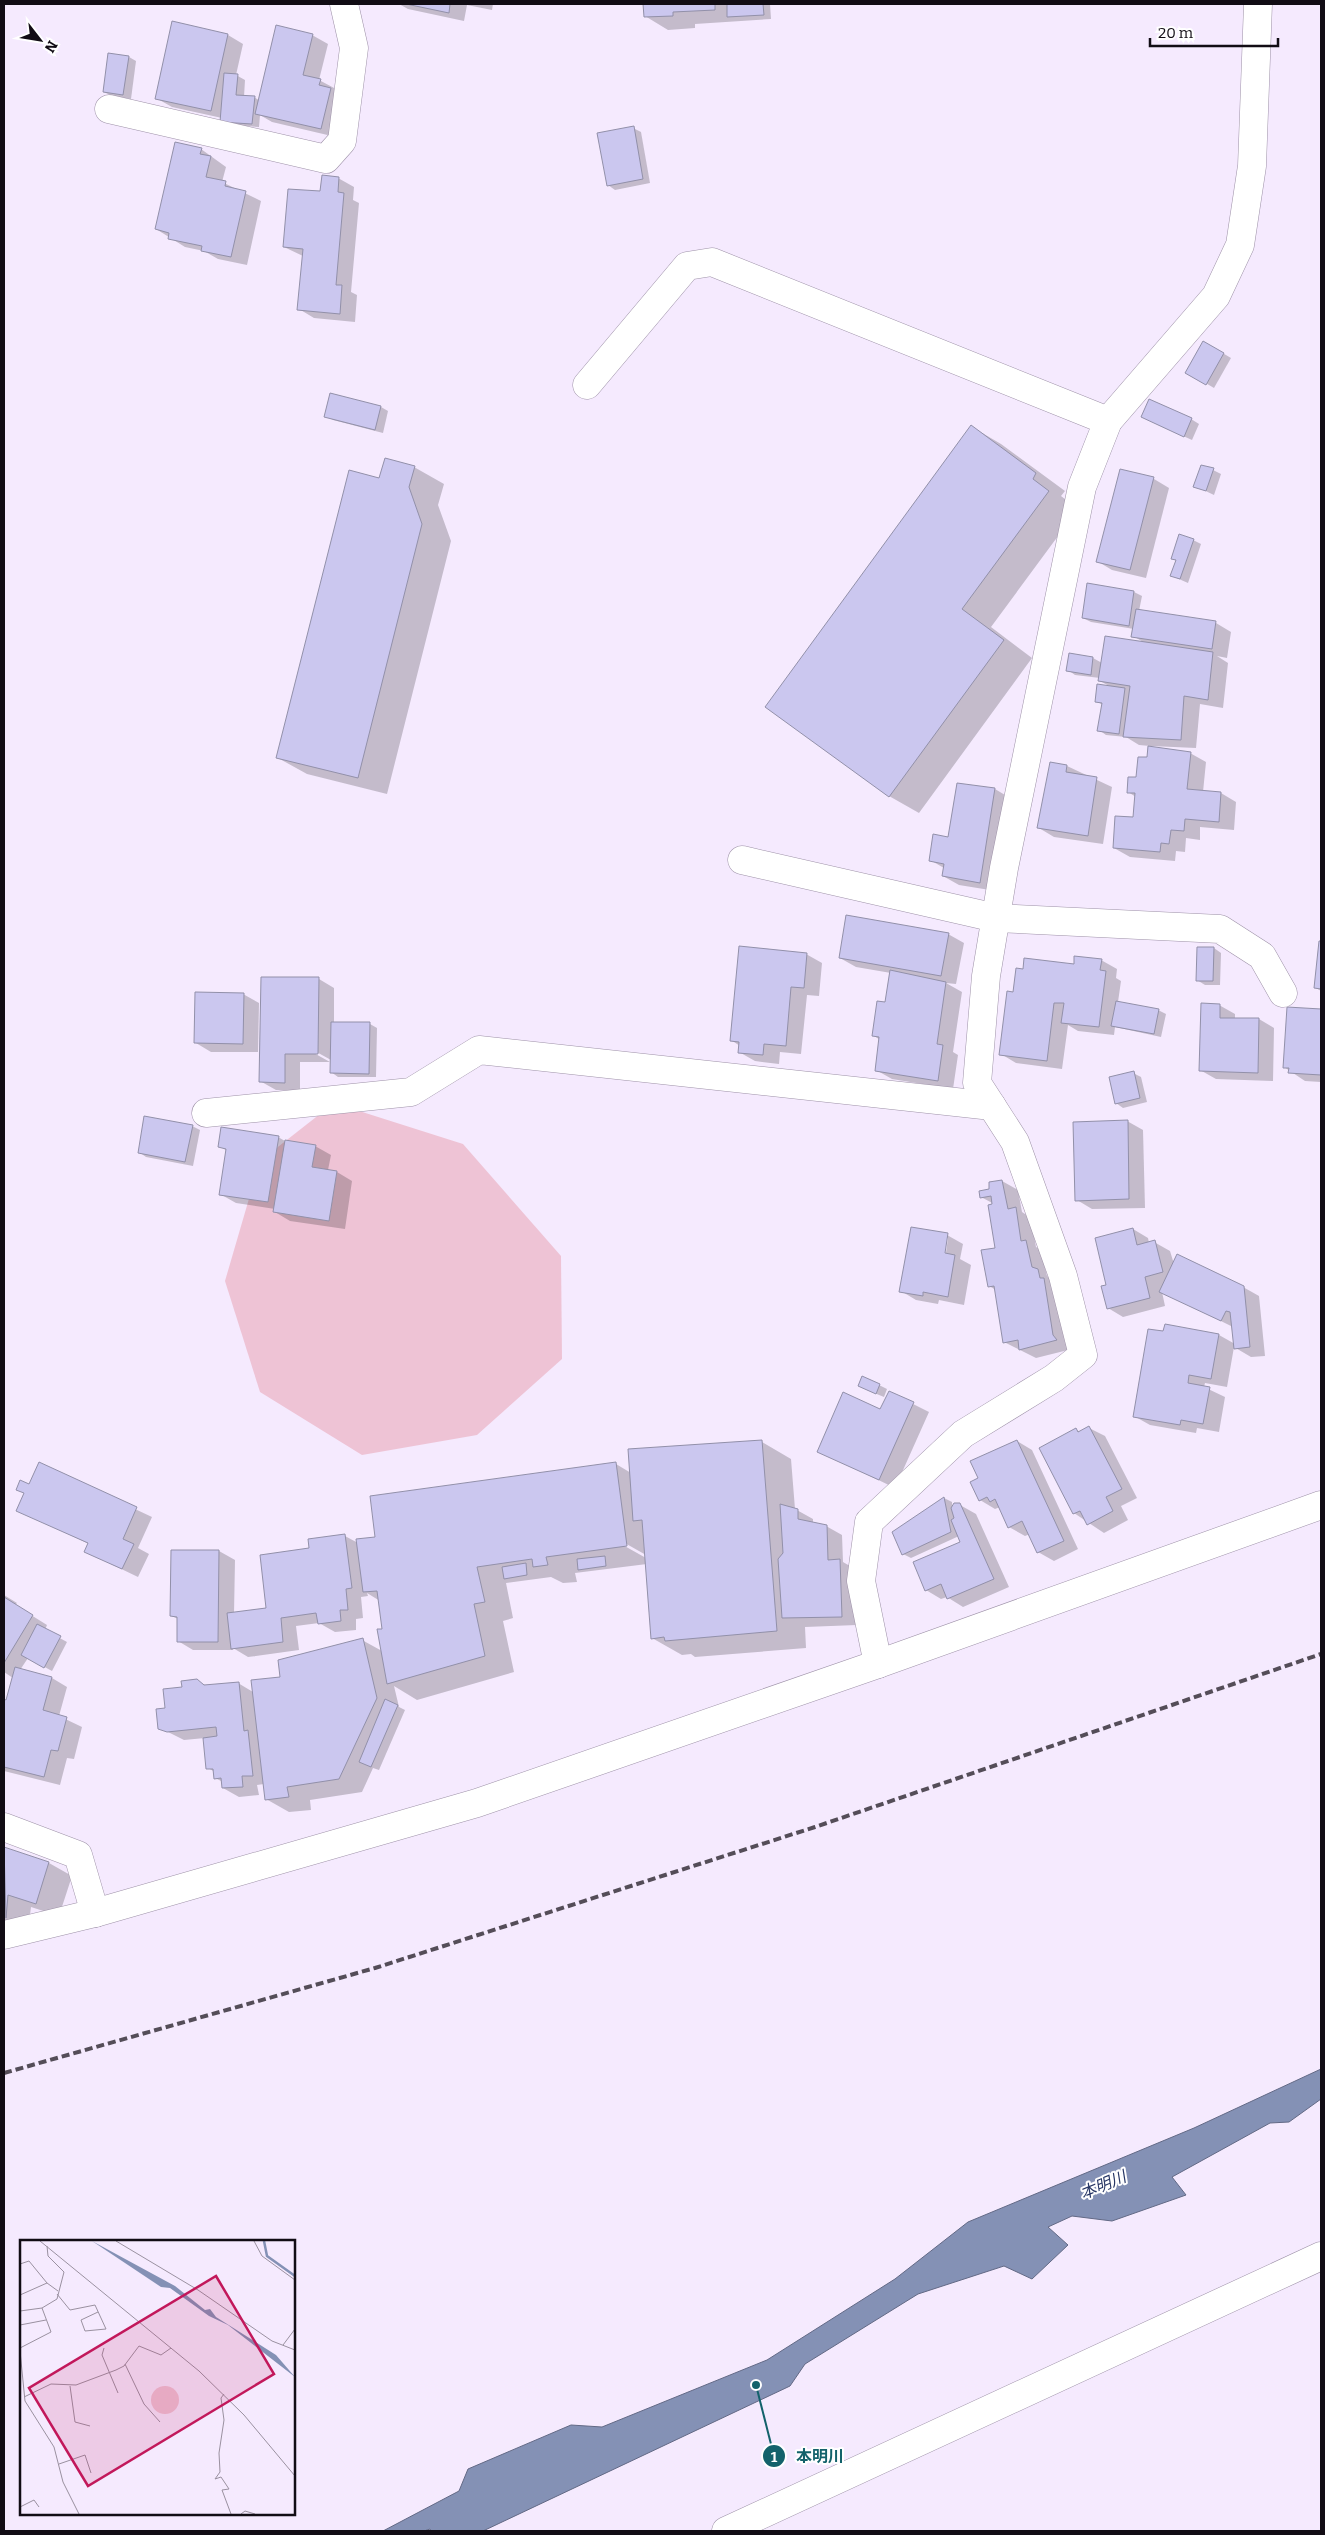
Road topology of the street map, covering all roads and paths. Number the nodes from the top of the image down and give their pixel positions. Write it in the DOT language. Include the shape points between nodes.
graph roads {
  1 [pos="344,4"];
  2 [pos="1258,4"];
  3 [pos="109,109"];
  4 [pos="587,385"];
  5 [pos="1108,422"];
  6 [pos="742,860"];
  7 [pos="996,918"];
  8 [pos="1283,992"];
  9 [pos="992,1106"];
  10 [pos="206,1113"];
  11 [pos="1321,1505"];
  12 [pos="878,1664"];
  13 [pos="4,1827"];
  14 [pos="95,1913"];
  15 [pos="4,1935"];
  16 [pos="1321,2256"];
  17 [pos="726,2531"];
  1 -- 3 [label="street" via="354,48 342,141 326,159"];
  2 -- 5 [label="street" via="1252,166 1240,245 1216,296"];
  4 -- 5 [label="street" via="687,266 712,262"];
  5 -- 7 [label="street" via="1082,487"];
  6 -- 7 [label="street"];
  7 -- 8 [label="street" via="1220,929 1262,956"];
  7 -- 9 [label="street" via="986,976 977,1083"];
  9 -- 10 [label="street" via="479,1050 411,1092"];
  9 -- 12 [label="street" via="1015,1142 1063,1276 1083,1355 1054,1378 963,1434 869,1522 861,1581"];
  11 -- 12 [label="street"];
  12 -- 14 [label="street" via="477,1803"];
  13 -- 14 [label="street" via="78,1855"];
  14 -- 15 [label="street"];
  16 -- 17 [label="street"];
}
